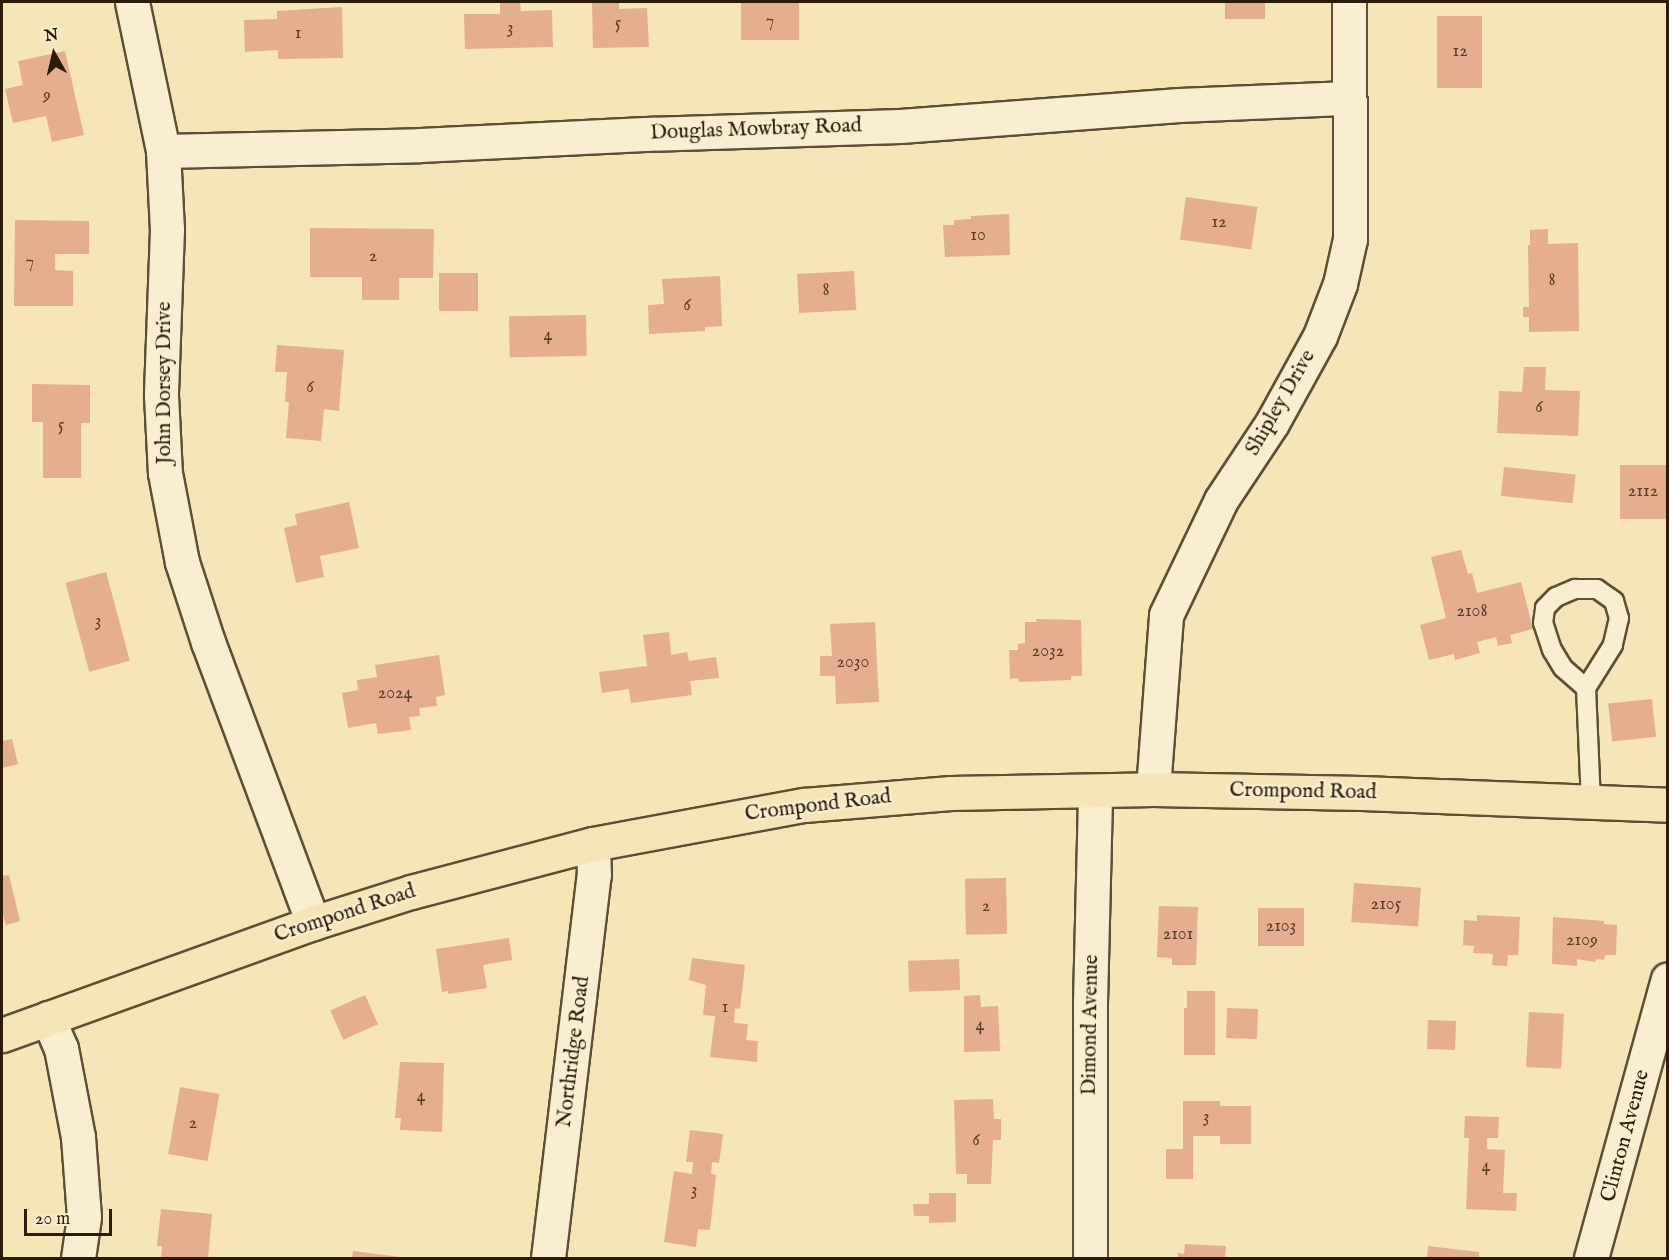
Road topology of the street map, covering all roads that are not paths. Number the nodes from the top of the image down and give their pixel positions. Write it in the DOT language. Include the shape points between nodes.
graph roads {
  1 [pos="132,2"];
  2 [pos="1349,2"];
  3 [pos="1349,98"];
  4 [pos="163,150"];
  5 [pos="1586,688"];
  6 [pos="1154,789"];
  7 [pos="1095,791"];
  8 [pos="1591,801"];
  9 [pos="1668,805"];
  10 [pos="593,844"];
  11 [pos="313,923"];
  12 [pos="1668,979"];
  13 [pos="48,1018"];
  14 [pos="2,1035"];
  15 [pos="78,1258"];
  16 [pos="548,1258"];
  17 [pos="1090,1258"];
  18 [pos="1592,1258"];
  1 -- 4 [label="street, John Dorsey Drive"];
  2 -- 3 [label="street, Shipley Drive"];
  3 -- 4 [label="street, Douglas Mowbray Road" via="1179,105 900,126 420,145"];
  3 -- 6 [label="street, Shipley Drive" via="1350,239 1340,284 1320,336 1272,423 1221,500 1166,615"];
  4 -- 11 [label="street, John Dorsey Drive" via="167,230 161,395 165,472 182,562"];
  5 -- 5 [label="lane" via="1613,645 1619,618 1614,601 1597,589 1575,589 1556,597 1545,608 1544,616 1552,650 1563,668"];
  5 -- 8 [label="lane"];
  6 -- 7 [label="main road, Crompond Road"];
  6 -- 8 [label="main road, Crompond Road"];
  7 -- 10 [label="main road, Crompond Road" via="868,798 735,816"];
  7 -- 17 [label="street, Dimond Avenue"];
  8 -- 9 [label="main road, Crompond Road"];
  10 -- 11 [label="main road, Crompond Road" via="411,892"];
  10 -- 16 [label="street, Northridge Road" via="594,875"];
  11 -- 13 [label="main road, Crompond Road"];
  12 -- 18 [label="street, Clinton Avenue"];
  13 -- 14 [label="main road, Crompond Road"];
  13 -- 15 [label="street" via="61,1048 78,1137 84,1217"];
}
